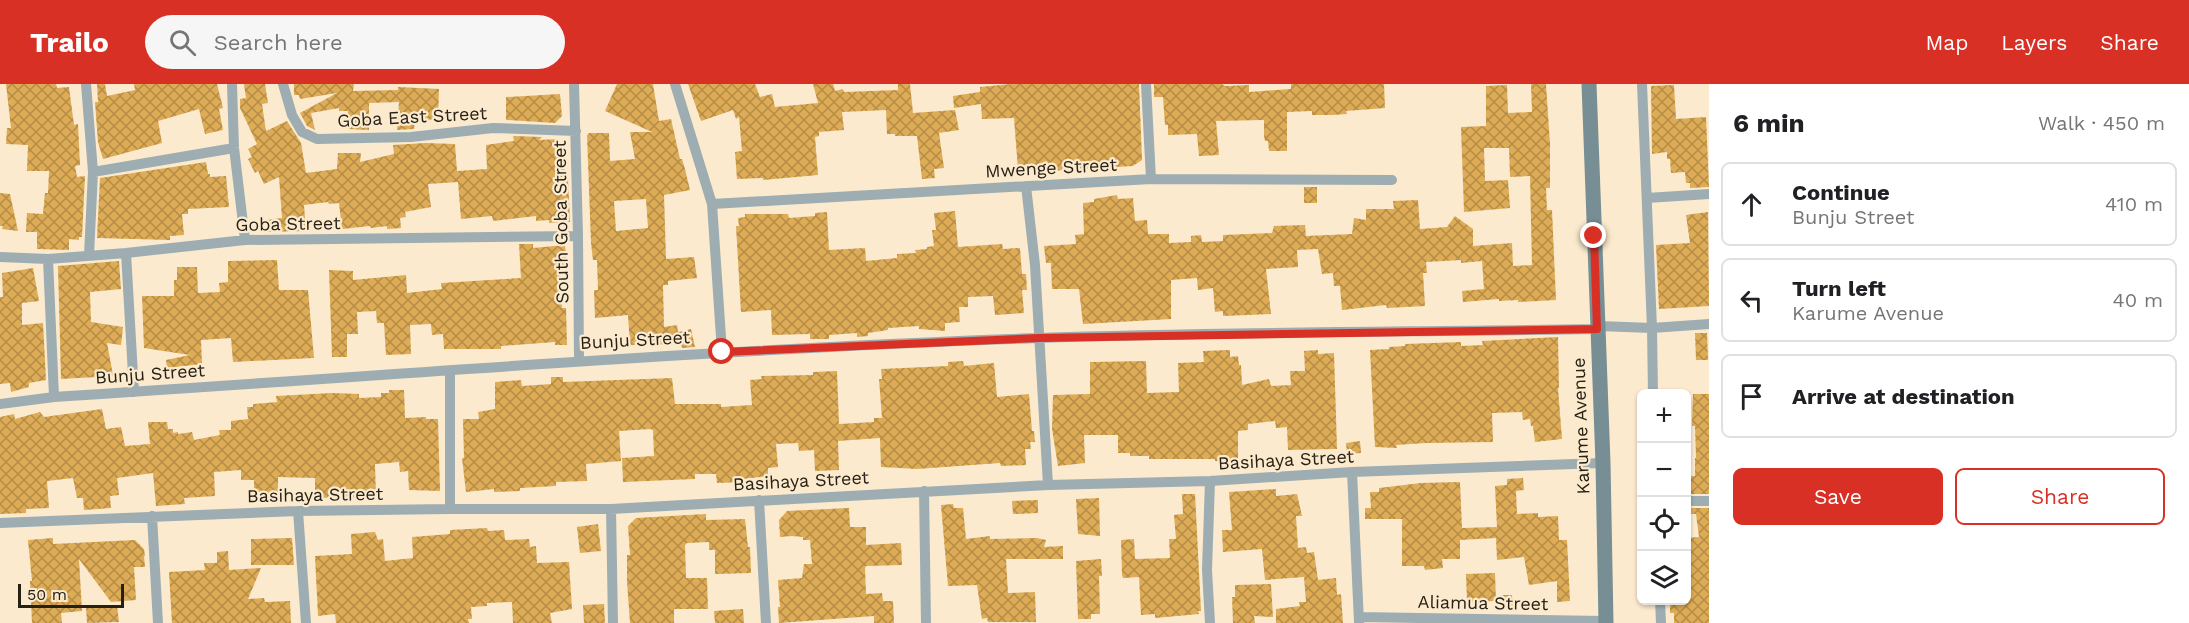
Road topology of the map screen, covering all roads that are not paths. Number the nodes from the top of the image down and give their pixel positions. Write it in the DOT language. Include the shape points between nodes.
graph roads {
  1 [pos="86,84"];
  2 [pos="232,84"];
  3 [pos="283,84"];
  4 [pos="574,84"];
  5 [pos="675,84"];
  6 [pos="1146,84"];
  7 [pos="1589,84"];
  8 [pos="1642,84"];
  9 [pos="576,130"];
  10 [pos="234,148"];
  11 [pos="93,172"];
  12 [pos="1151,179"];
  13 [pos="1392,180"];
  14 [pos="1026,186"];
  15 [pos="1709,194"];
  16 [pos="1647,198"];
  17 [pos="712,204"];
  18 [pos="578,236"];
  19 [pos="245,240"];
  20 [pos="126,253"];
  21 [pos="89,255"];
  22 [pos="0,257"];
  23 [pos="48,259"];
  24 [pos="1709,324"];
  25 [pos="1598,327"];
  26 [pos="1652,328"];
  27 [pos="1039,338"];
  28 [pos="722,352"];
  29 [pos="579,360"];
  30 [pos="450,371"];
  31 [pos="1653,389"];
  32 [pos="134,392"];
  33 [pos="54,397"];
  34 [pos="0,404"];
  35 [pos="1603,463"];
  36 [pos="1352,472"];
  37 [pos="1210,480"];
  38 [pos="1048,485"];
  39 [pos="924,491"];
  40 [pos="759,500"];
  41 [pos="1691,501"];
  42 [pos="1709,501"];
  43 [pos="450,509"];
  44 [pos="611,509"];
  45 [pos="298,512"];
  46 [pos="152,516"];
  47 [pos="0,523"];
  48 [pos="1660,605"];
  49 [pos="1359,620"];
  50 [pos="1606,622"];
  51 [pos="158,623"];
  52 [pos="306,623"];
  53 [pos="614,623"];
  54 [pos="766,623"];
  55 [pos="926,623"];
  56 [pos="1210,623"];
  57 [pos="1661,623"];
  1 -- 11 [label="street"];
  2 -- 10 [label="street"];
  3 -- 9 [label="street, Goba East Street" via="292,115 302,132 317,139 411,137 493,129"];
  4 -- 9 [label="street, South Goba Street"];
  5 -- 17 [label="street"];
  6 -- 12 [label="street"];
  7 -- 25 [label="main road, Karume Avenue"];
  8 -- 16 [label="street"];
  9 -- 18 [label="street, South Goba Street"];
  10 -- 11 [label="street"];
  10 -- 19 [label="street"];
  11 -- 21 [label="street"];
  12 -- 13 [label="street, Mwenge Street"];
  12 -- 14 [label="street, Mwenge Street"];
  14 -- 17 [label="street, Mwenge Street"];
  14 -- 27 [label="street"];
  15 -- 16 [label="street"];
  16 -- 26 [label="street"];
  17 -- 28 [label="street"];
  18 -- 19 [label="street, Goba Street"];
  18 -- 29 [label="street, South Goba Street"];
  19 -- 20 [label="street, Goba Street"];
  20 -- 21 [label="street, Goba Street"];
  20 -- 32 [label="street"];
  21 -- 23 [label="street, Goba Street"];
  22 -- 23 [label="street, Goba Street"];
  23 -- 33 [label="street"];
  24 -- 26 [label="street, Bunju Street"];
  25 -- 26 [label="street, Bunju Street"];
  25 -- 27 [label="street, Bunju Street"];
  25 -- 35 [label="main road, Karume Avenue"];
  26 -- 31 [label="street"];
  27 -- 28 [label="street, Bunju Street"];
  27 -- 38 [label="street"];
  28 -- 29 [label="street, Bunju Street"];
  29 -- 30 [label="street, Bunju Street"];
  30 -- 32 [label="street, Bunju Street"];
  30 -- 43 [label="street"];
  32 -- 33 [label="street, Bunju Street"];
  33 -- 34 [label="street, Bunju Street"];
  35 -- 36 [label="street, Basihaya Street"];
  35 -- 50 [label="main road, Karume Avenue"];
  36 -- 37 [label="street, Basihaya Street"];
  36 -- 49 [label="street"];
  37 -- 38 [label="street, Basihaya Street"];
  37 -- 56 [label="street"];
  38 -- 39 [label="street, Basihaya Street"];
  39 -- 40 [label="street, Basihaya Street"];
  39 -- 55 [label="street"];
  40 -- 44 [label="street, Basihaya Street"];
  40 -- 54 [label="street"];
  41 -- 42 [label="street"];
  43 -- 44 [label="street, Basihaya Street"];
  43 -- 45 [label="street, Basihaya Street"];
  44 -- 53 [label="street"];
  45 -- 46 [label="street, Basihaya Street"];
  45 -- 52 [label="street"];
  46 -- 47 [label="street, Basihaya Street"];
  46 -- 51 [label="street"];
  48 -- 57 [label="street"];
  49 -- 50 [label="street, Aliamua Street"];
}
